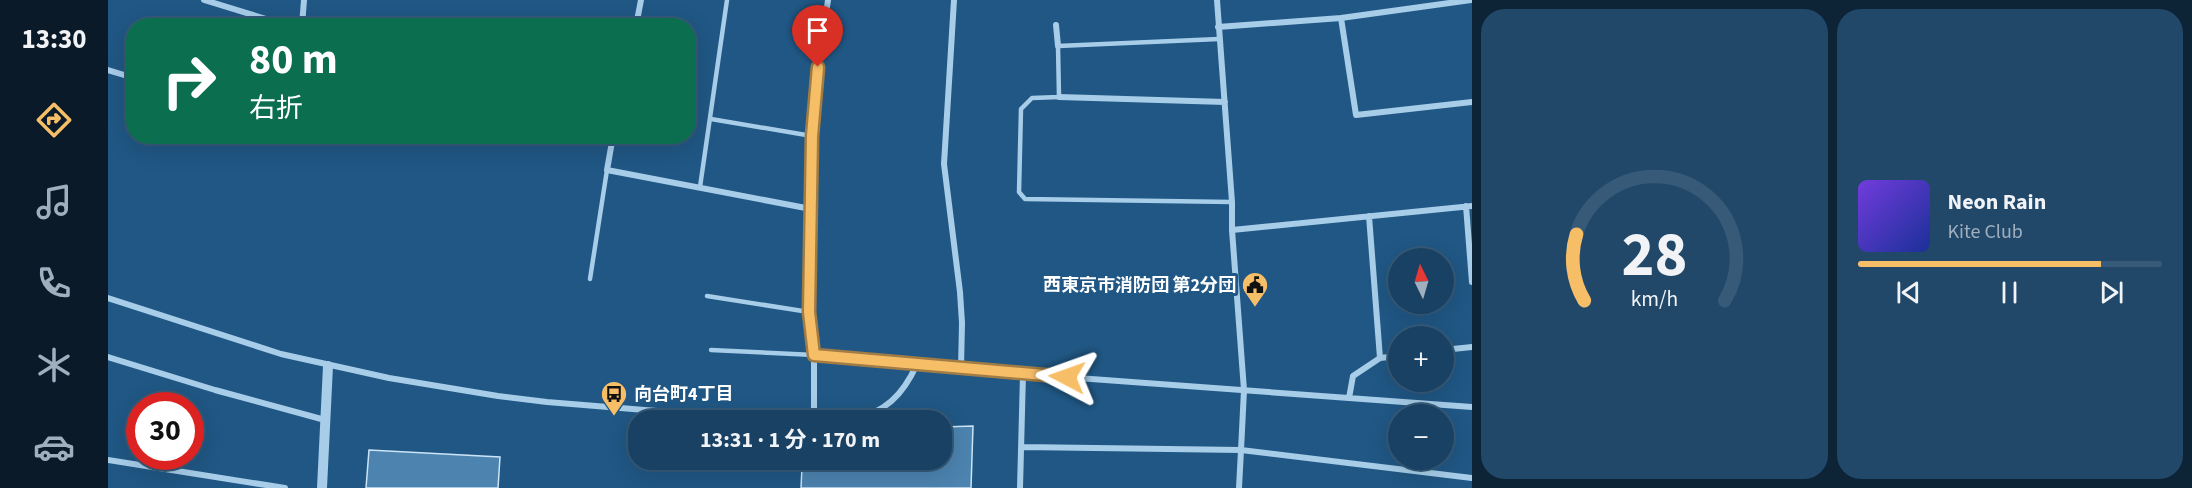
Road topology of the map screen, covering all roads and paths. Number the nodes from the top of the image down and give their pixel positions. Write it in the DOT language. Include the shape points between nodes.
graph roads {
  1 [pos="204,0"];
  2 [pos="304,0"];
  3 [pos="641,0"];
  4 [pos="727,0"];
  5 [pos="828,0"];
  6 [pos="954,0"];
  7 [pos="1217,0"];
  8 [pos="1471,0"];
  9 [pos="263,18"];
  10 [pos="303,18"];
  11 [pos="638,18"];
  12 [pos="1341,18"];
  13 [pos="1056,26"];
  14 [pos="1218,27"];
  15 [pos="1219,39"];
  16 [pos="1058,46"];
  17 [pos="108,70"];
  18 [pos="126,76"];
  19 [pos="1059,98"];
  20 [pos="1225,102"];
  21 [pos="1472,102"];
  22 [pos="711,119"];
  23 [pos="812,136"];
  24 [pos="612,144"];
  25 [pos="607,170"];
  26 [pos="700,187"];
  27 [pos="1232,202"];
  28 [pos="1469,206"];
  29 [pos="811,209"];
  30 [pos="1369,216"];
  31 [pos="1232,230"];
  32 [pos="590,279"];
  33 [pos="1472,282"];
  34 [pos="706,296"];
  35 [pos="108,298"];
  36 [pos="809,312"];
  37 [pos="1472,347"];
  38 [pos="1454,349"];
  39 [pos="711,350"];
  40 [pos="814,355"];
  41 [pos="108,357"];
  42 [pos="1388,357"];
  43 [pos="1380,358"];
  44 [pos="917,364"];
  45 [pos="328,366"];
  46 [pos="961,368"];
  47 [pos="1023,374"];
  48 [pos="1244,390"];
  49 [pos="1349,398"];
  50 [pos="1472,407"];
  51 [pos="655,410"];
  52 [pos="814,410"];
  53 [pos="879,410"];
  54 [pos="325,420"];
  55 [pos="1022,447"];
  56 [pos="1241,450"];
  57 [pos="108,460"];
  58 [pos="1472,478"];
  59 [pos="285,488"];
  60 [pos="322,488"];
  61 [pos="1020,488"];
  62 [pos="1239,488"];
  1 -- 9 [label="street"];
  2 -- 10 [label="street"];
  3 -- 11 [label="street"];
  4 -- 22 [label="lane"];
  5 -- 23 [label="street"];
  6 -- 46 [label="street" via="944,164 960,292"];
  7 -- 14 [label="street"];
  8 -- 12 [label="street"];
  12 -- 14 [label="street"];
  12 -- 21 [label="street" via="1356,115"];
  13 -- 16 [label="street"];
  14 -- 15 [label="street"];
  15 -- 16 [label="lane"];
  15 -- 20 [label="street"];
  16 -- 19 [label="lane"];
  17 -- 18 [label="street"];
  19 -- 20 [label="street"];
  19 -- 27 [label="lane" via="1032,98 1021,110 1019,192 1025,199"];
  20 -- 27 [label="street"];
  22 -- 23 [label="lane"];
  22 -- 26 [label="lane"];
  23 -- 29 [label="street"];
  24 -- 25 [label="street"];
  25 -- 26 [label="street"];
  25 -- 32 [label="lane"];
  26 -- 29 [label="street"];
  27 -- 31 [label="street"];
  28 -- 30 [label="street"];
  28 -- 33 [label="street"];
  29 -- 36 [label="street"];
  30 -- 31 [label="street"];
  30 -- 43 [label="street"];
  31 -- 48 [label="street"];
  34 -- 36 [label="lane"];
  35 -- 45 [label="street"];
  36 -- 40 [label="street"];
  37 -- 38 [label="street"];
  39 -- 40 [label="lane"];
  40 -- 44 [label="street"];
  40 -- 52 [label="street"];
  41 -- 54 [label="street"];
  42 -- 43 [label="street"];
  43 -- 49 [label="street" via="1353,376"];
  44 -- 46 [label="street"];
  44 -- 53 [label="street" via="908,385"];
  45 -- 51 [label="street" via="498,396"];
  45 -- 54 [label="street"];
  46 -- 47 [label="street"];
  47 -- 48 [label="street"];
  47 -- 55 [label="street"];
  48 -- 49 [label="street"];
  48 -- 56 [label="street"];
  49 -- 50 [label="street"];
  54 -- 60 [label="street"];
  55 -- 56 [label="street"];
  55 -- 61 [label="street"];
  56 -- 58 [label="street"];
  56 -- 62 [label="street"];
  57 -- 59 [label="street"];
}
